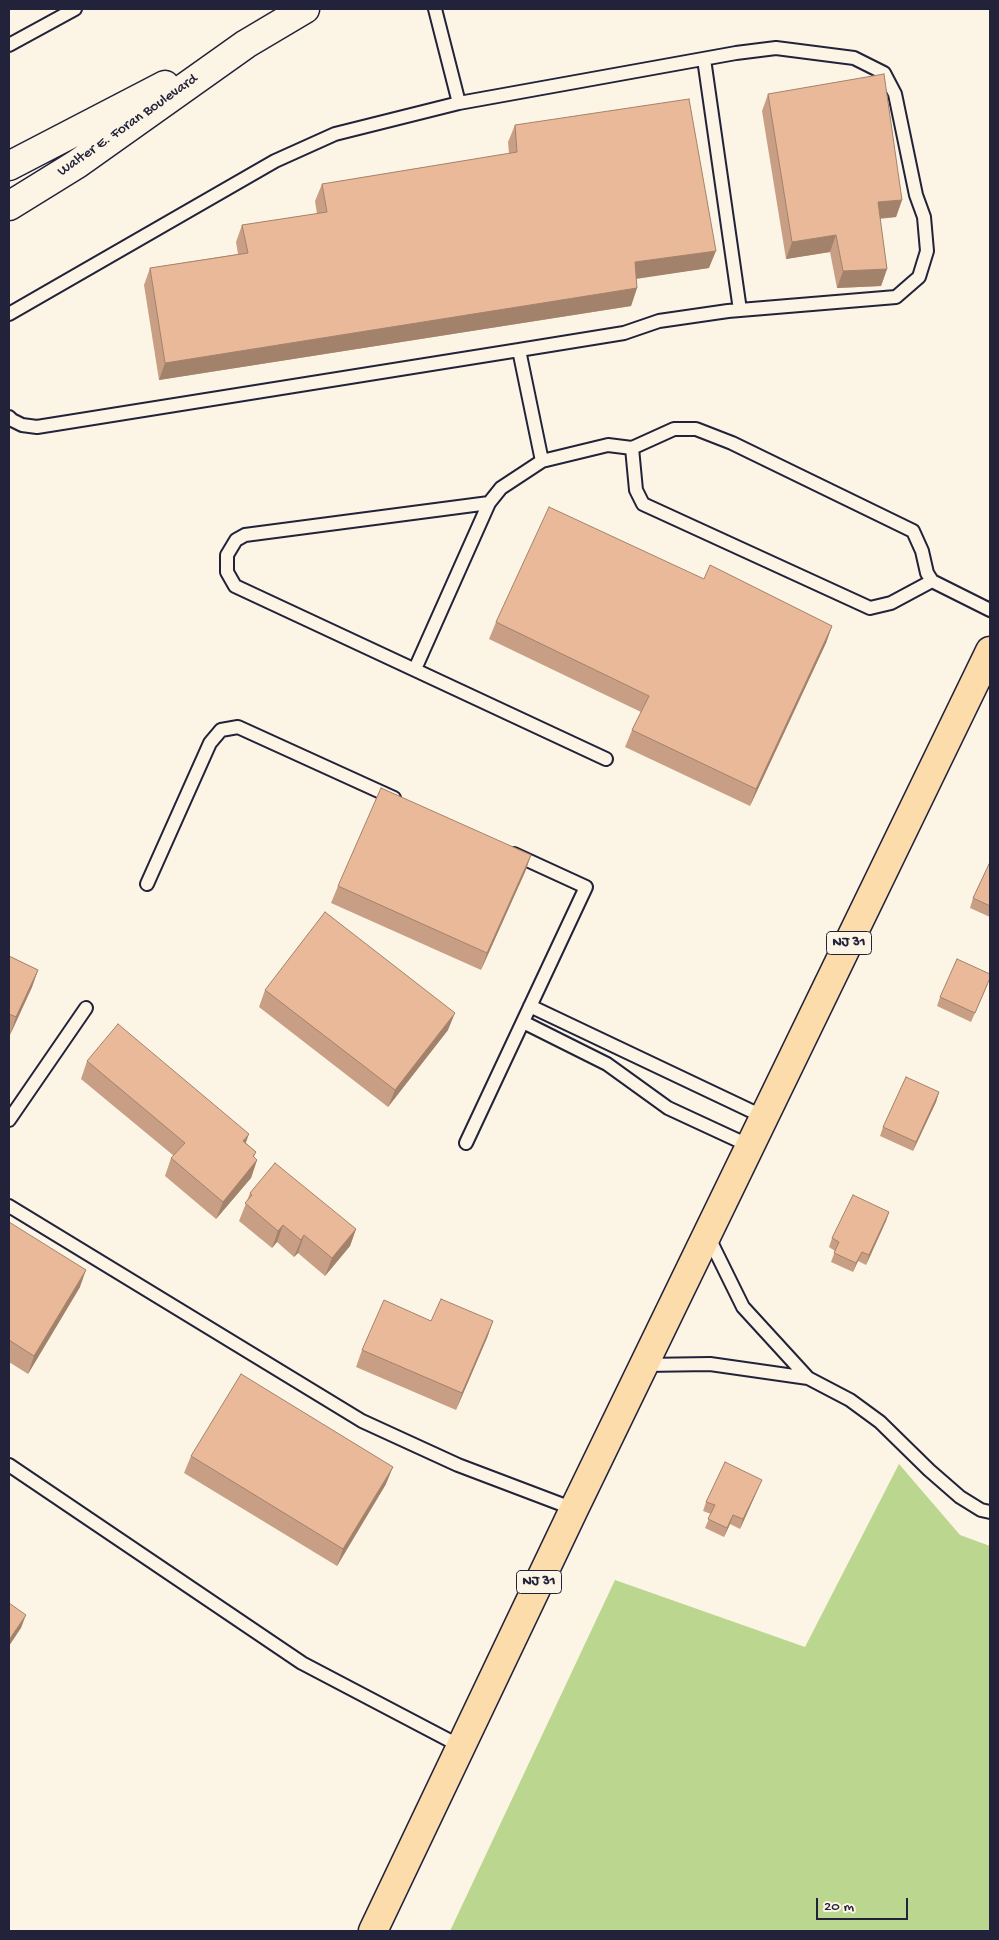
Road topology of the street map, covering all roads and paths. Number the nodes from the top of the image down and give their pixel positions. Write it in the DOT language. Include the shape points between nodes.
graph roads {
  1 [pos="75,9"];
  2 [pos="304,9"];
  3 [pos="435,9"];
  4 [pos="246,44"];
  5 [pos="9,45"];
  6 [pos="704,59"];
  7 [pos="460,103"];
  8 [pos="9,166"];
  9 [pos="9,206"];
  10 [pos="740,310"];
  11 [pos="9,314"];
  12 [pos="519,350"];
  13 [pos="9,417"];
  14 [pos="632,448"];
  15 [pos="542,460"];
  16 [pos="489,504"];
  17 [pos="932,581"];
  18 [pos="990,610"];
  19 [pos="990,650"];
  20 [pos="415,669"];
  21 [pos="606,758"];
  22 [pos="408,805"];
  23 [pos="506,850"];
  24 [pos="146,884"];
  25 [pos="530,1006"];
  26 [pos="86,1008"];
  27 [pos="523,1022"];
  28 [pos="764,1117"];
  29 [pos="9,1120"];
  30 [pos="466,1142"];
  31 [pos="750,1146"];
  32 [pos="9,1206"];
  33 [pos="708,1235"];
  34 [pos="644,1365"];
  35 [pos="808,1378"];
  36 [pos="9,1465"];
  37 [pos="574,1509"];
  38 [pos="990,1512"];
  39 [pos="460,1746"];
  40 [pos="373,1931"];
  1 -- 5 [label="lane"];
  2 -- 4 [label="street, Walter E. Foran Boulevard"];
  3 -- 7 [label="lane"];
  4 -- 8 [label="street, Walter E. Foran Boulevard"];
  4 -- 9 [label="street, Walter E. Foran Boulevard" via="77,164"];
  6 -- 7 [label="lane"];
  6 -- 10 [label="lane"];
  6 -- 10 [label="lane" via="776,48 854,58 884,73 896,94 916,195 924,217 927,251 919,277 896,298"];
  7 -- 11 [label="lane" via="335,134 275,162"];
  10 -- 12 [label="lane" via="659,321 624,333"];
  12 -- 13 [label="lane" via="37,426 22,425"];
  12 -- 15 [label="lane"];
  14 -- 15 [label="lane" via="608,444"];
  14 -- 17 [label="lane" via="674,429 696,429 732,443 913,531"];
  14 -- 17 [label="lane" via="636,490 644,504 870,608 892,604"];
  15 -- 16 [label="lane" via="501,488"];
  16 -- 20 [label="lane"];
  16 -- 20 [label="lane" via="245,535 236,540 227,555 227,572 235,586"];
  17 -- 18 [label="lane"];
  19 -- 28 [label="highway, NJ 31"];
  20 -- 21 [label="lane"];
  22 -- 24 [label="lane" via="238,727 221,730 210,743"];
  23 -- 25 [label="lane" via="586,887"];
  25 -- 27 [label="lane"];
  25 -- 28 [label="lane"];
  26 -- 29 [label="lane"];
  27 -- 30 [label="lane"];
  27 -- 31 [label="lane" via="607,1064 668,1108"];
  28 -- 31 [label="highway, NJ 31"];
  31 -- 33 [label="highway, NJ 31"];
  32 -- 37 [label="lane" via="362,1421 458,1465"];
  33 -- 34 [label="highway, NJ 31"];
  33 -- 35 [label="lane" via="743,1307"];
  34 -- 35 [label="lane" via="710,1364"];
  34 -- 37 [label="highway, NJ 31"];
  35 -- 38 [label="lane" via="850,1400 880,1422 960,1497"];
  36 -- 39 [label="lane" via="302,1663"];
  37 -- 39 [label="highway, NJ 31"];
  39 -- 40 [label="highway, NJ 31"];
}
